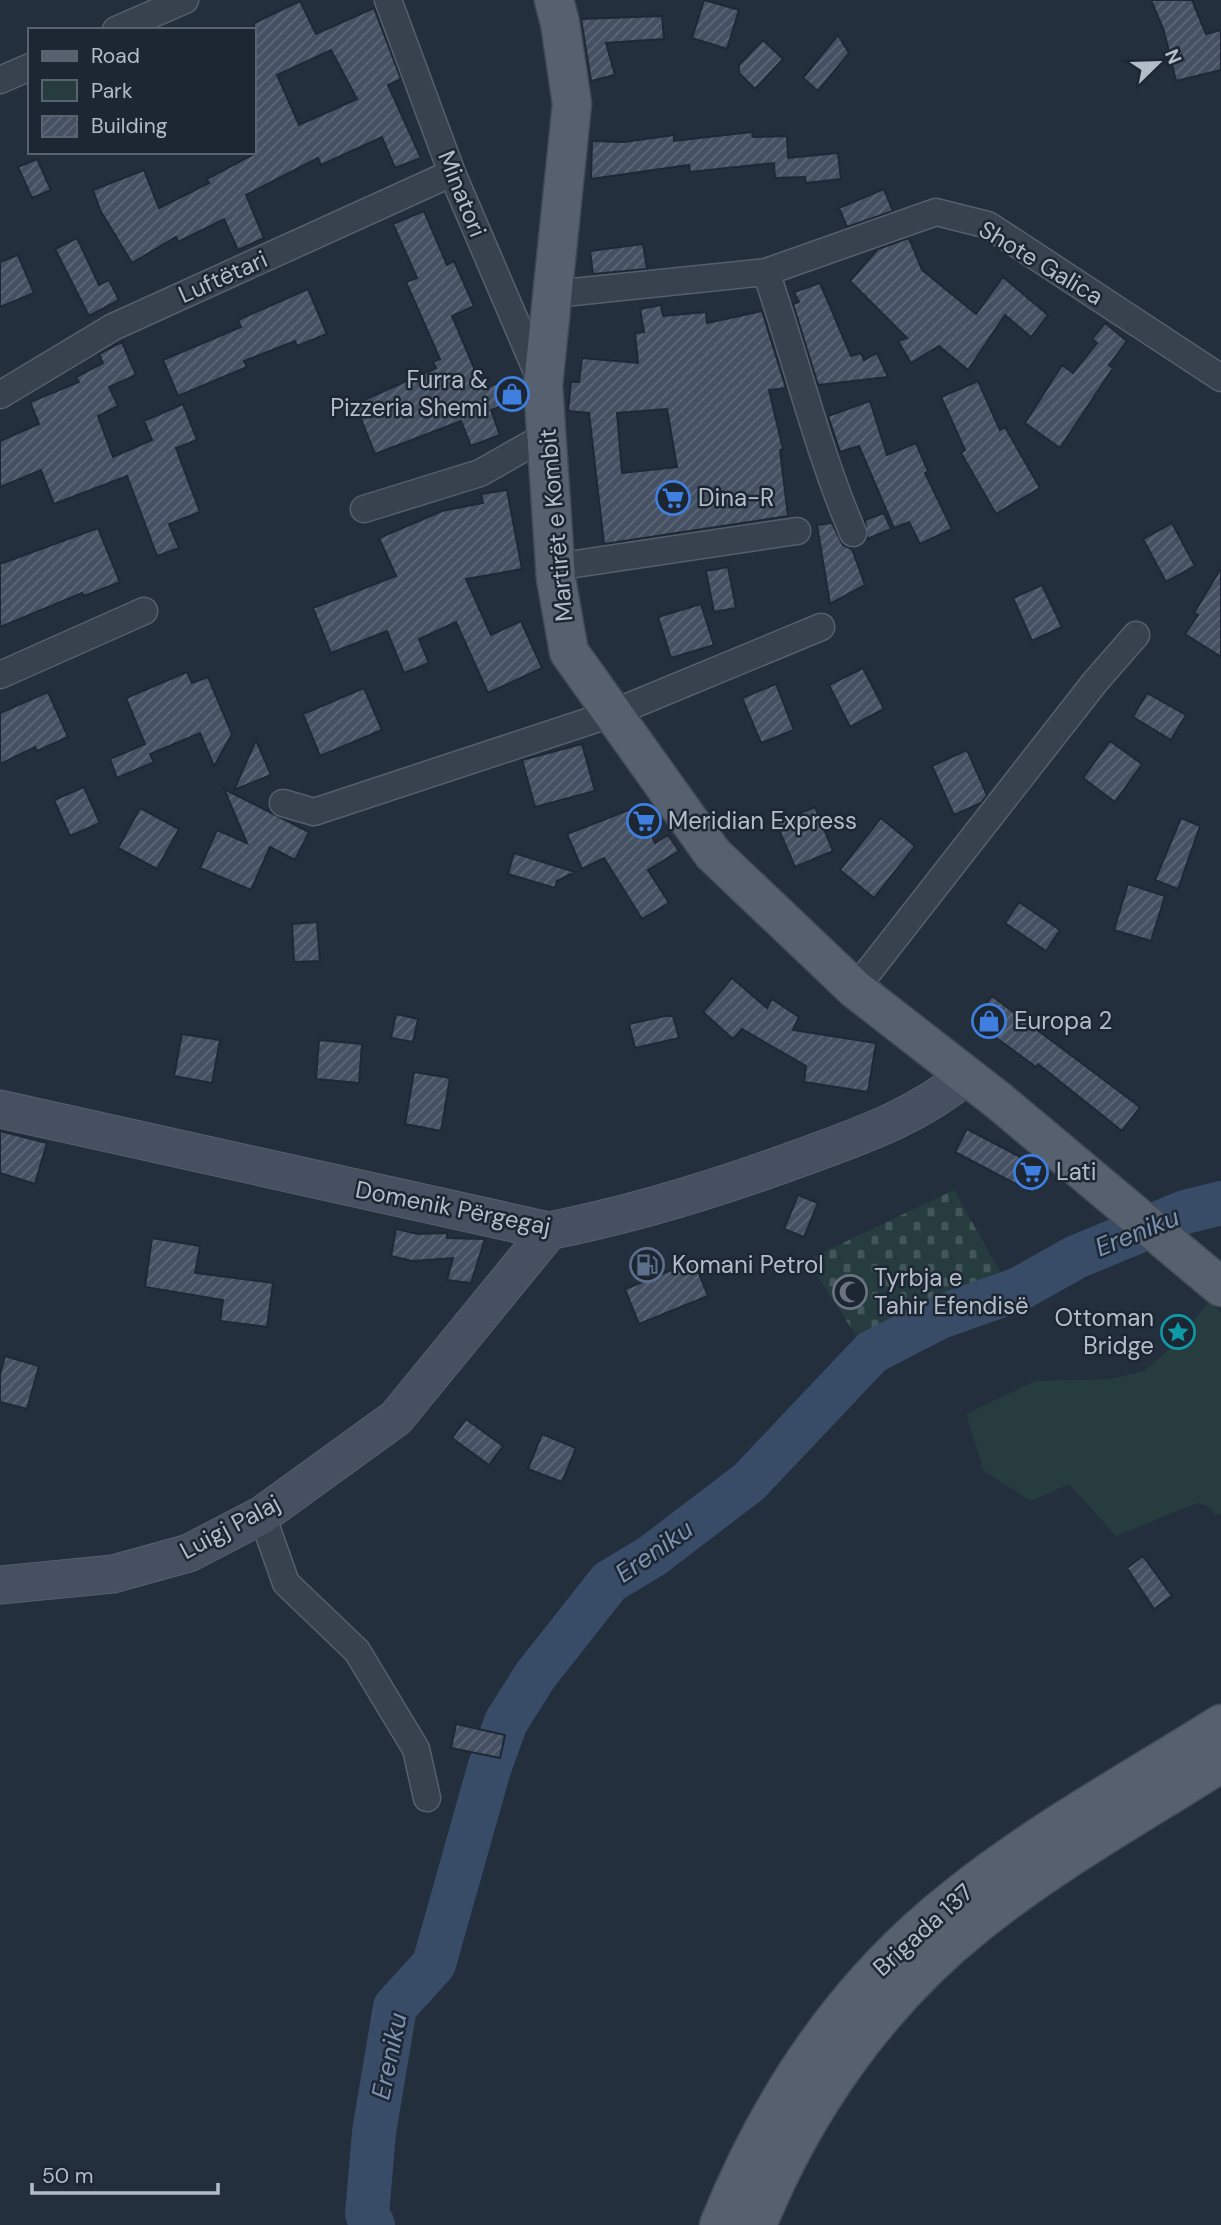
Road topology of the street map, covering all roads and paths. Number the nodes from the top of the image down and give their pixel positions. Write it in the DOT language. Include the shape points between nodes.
graph roads {
  1 [pos="184,0"];
  2 [pos="388,0"];
  3 [pos="554,0"];
  4 [pos="121,28"];
  5 [pos="28,68"];
  6 [pos="0,80"];
  7 [pos="453,173"];
  8 [pos="766,272"];
  9 [pos="554,294"];
  10 [pos="1221,379"];
  11 [pos="543,386"];
  12 [pos="0,395"];
  13 [pos="547,435"];
  14 [pos="364,509"];
  15 [pos="797,531"];
  16 [pos="853,533"];
  17 [pos="555,567"];
  18 [pos="144,611"];
  19 [pos="821,627"];
  20 [pos="1136,635"];
  21 [pos="0,675"];
  22 [pos="611,714"];
  23 [pos="283,803"];
  24 [pos="855,989"];
  25 [pos="967,1075"];
  26 [pos="0,1110"];
  27 [pos="549,1231"];
  28 [pos="1221,1287"];
  29 [pos="262,1515"];
  30 [pos="0,1585"];
  31 [pos="1221,1724"];
  32 [pos="1221,1763"];
  33 [pos="427,1798"];
  34 [pos="719,2225"];
  35 [pos="757,2225"];
  1 -- 4 [label="street"];
  2 -- 7 [label="street, Minatori"];
  3 -- 9 [label="main road, Martirët e Kombit" via="572,104"];
  5 -- 6 [label="street"];
  7 -- 11 [label="street, Minatori"];
  7 -- 12 [label="street, Luftëtari" via="113,327"];
  8 -- 9 [label="street, Shote Galica"];
  8 -- 10 [label="street, Shote Galica" via="936,212 988,225"];
  8 -- 16 [label="street" via="827,471"];
  9 -- 11 [label="main road, Martirët e Kombit"];
  11 -- 13 [label="main road, Martirët e Kombit"];
  13 -- 14 [label="street" via="481,473"];
  13 -- 17 [label="main road, Martirët e Kombit"];
  15 -- 17 [label="street"];
  17 -- 22 [label="main road, Martirët e Kombit" via="569,652"];
  18 -- 21 [label="street"];
  19 -- 22 [label="street"];
  20 -- 24 [label="street"];
  22 -- 23 [label="street" via="314,812"];
  22 -- 24 [label="main road, Martirët e Kombit" via="713,854"];
  24 -- 25 [label="main road, Martirët e Kombit"];
  25 -- 27 [label="main road, Domenik Përgegaj" via="889,1126 732,1183"];
  25 -- 28 [label="main road, Martirët e Kombit"];
  26 -- 27 [label="main road, Domenik Përgegaj"];
  27 -- 29 [label="main road, Luigj Palaj" via="396,1418"];
  29 -- 30 [label="main road, Luigj Palaj" via="189,1553 113,1574"];
  29 -- 33 [label="street" via="286,1583 357,1651 416,1749"];
  31 -- 34 [label="main road, Brigada 137" via="988,1872 888,1958 830,2025 778,2101"];
  32 -- 35 [label="main road, Brigada 137" via="1009,1899 914,1982 832,2082 786,2158"];
}
